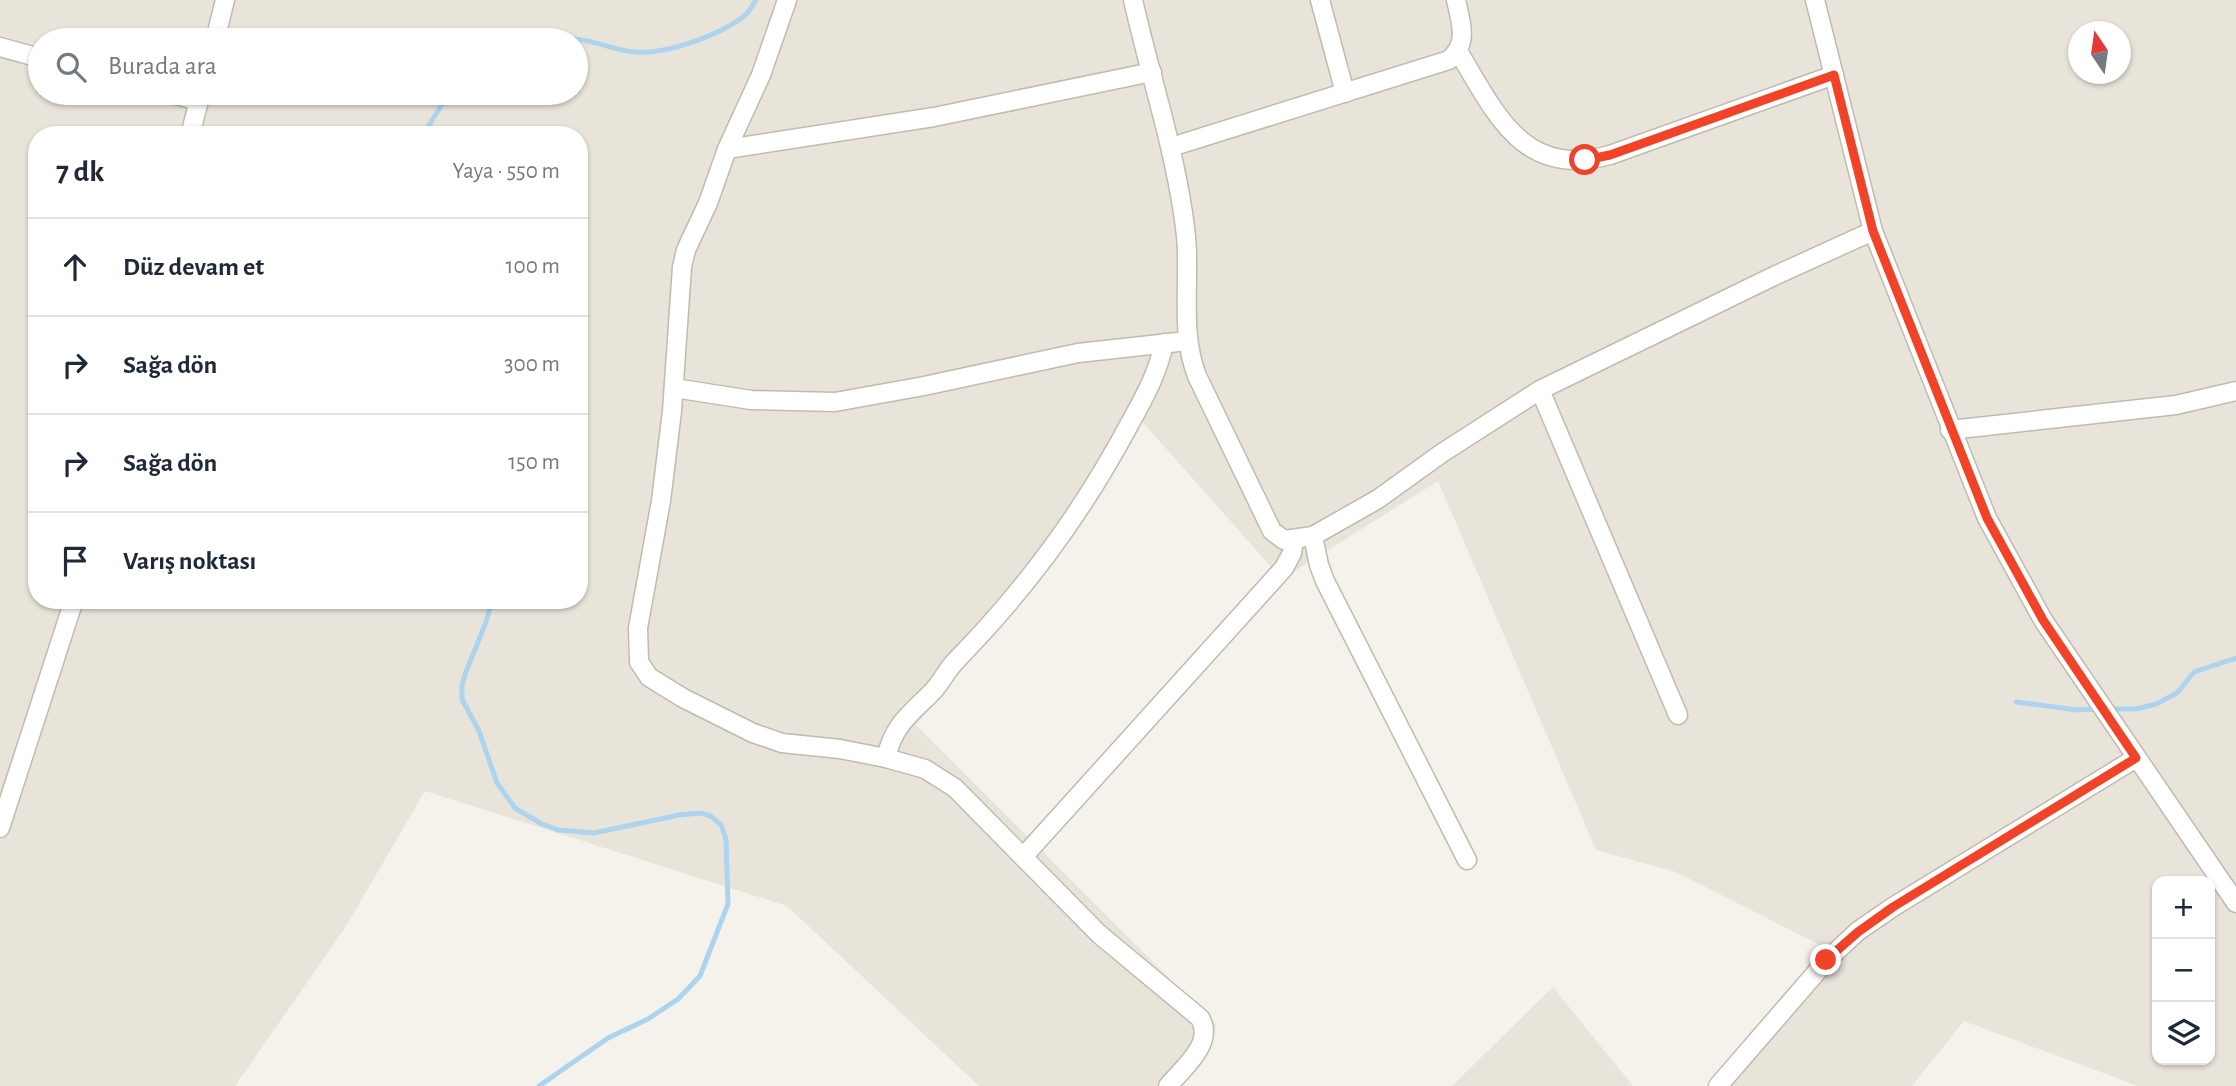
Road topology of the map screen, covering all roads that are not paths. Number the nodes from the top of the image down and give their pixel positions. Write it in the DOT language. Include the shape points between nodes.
graph roads {
  1 [pos="225,0"];
  2 [pos="788,0"];
  3 [pos="1133,0"];
  4 [pos="1320,0"];
  5 [pos="1456,0"];
  6 [pos="1815,0"];
  7 [pos="218,28"];
  8 [pos="0,47"];
  9 [pos="1458,51"];
  10 [pos="28,55"];
  11 [pos="1152,72"];
  12 [pos="1834,75"];
  13 [pos="1345,93"];
  14 [pos="198,105"];
  15 [pos="192,126"];
  16 [pos="1171,147"];
  17 [pos="727,149"];
  18 [pos="1873,231"];
  19 [pos="1187,341"];
  20 [pos="1164,343"];
  21 [pos="674,388"];
  22 [pos="1540,390"];
  23 [pos="2236,391"];
  24 [pos="1950,430"];
  25 [pos="1313,536"];
  26 [pos="1294,539"];
  27 [pos="71,609"];
  28 [pos="1678,715"];
  29 [pos="886,758"];
  30 [pos="2136,758"];
  31 [pos="0,828"];
  32 [pos="1023,857"];
  33 [pos="1467,860"];
  34 [pos="2236,903"];
  35 [pos="1168,1086"];
  36 [pos="1718,1086"];
  1 -- 7 [label="street"];
  2 -- 17 [label="street"];
  3 -- 11 [label="street"];
  4 -- 13 [label="street"];
  5 -- 9 [label="street" via="1463,33"];
  6 -- 12 [label="street"];
  8 -- 10 [label="street"];
  9 -- 12 [label="street" via="1508,129 1538,154 1572,161 1610,155"];
  9 -- 13 [label="street" via="1449,60"];
  11 -- 16 [label="street"];
  11 -- 17 [label="street" via="934,117"];
  12 -- 18 [label="street"];
  13 -- 16 [label="street"];
  14 -- 15 [label="street"];
  16 -- 19 [label="street" via="1187,253"];
  17 -- 21 [label="street" via="684,258"];
  18 -- 22 [label="street"];
  18 -- 24 [label="street"];
  19 -- 20 [label="street"];
  19 -- 26 [label="street" via="1197,376 1272,531 1284,540"];
  20 -- 21 [label="street" via="1078,353 835,402 751,400"];
  20 -- 29 [label="street" via="1160,367 1141,405 1069,523 1013,597 905,717"];
  21 -- 29 [label="street" via="661,501 638,628 639,662 649,677 753,733 782,743"];
  22 -- 25 [label="street" via="1378,499"];
  22 -- 28 [label="street"];
  23 -- 24 [label="street" via="2176,405"];
  24 -- 30 [label="street" via="1987,518 2043,620"];
  25 -- 26 [label="street"];
  25 -- 33 [label="street" via="1325,580"];
  26 -- 32 [label="street" via="1284,568"];
  27 -- 31 [label="street"];
  29 -- 32 [label="street" via="925,769 955,788"];
  30 -- 34 [label="street"];
  30 -- 36 [label="street" via="1858,932 1826,960"];
  32 -- 35 [label="street" via="1099,934 1200,1018 1205,1032 1202,1047"];
}
